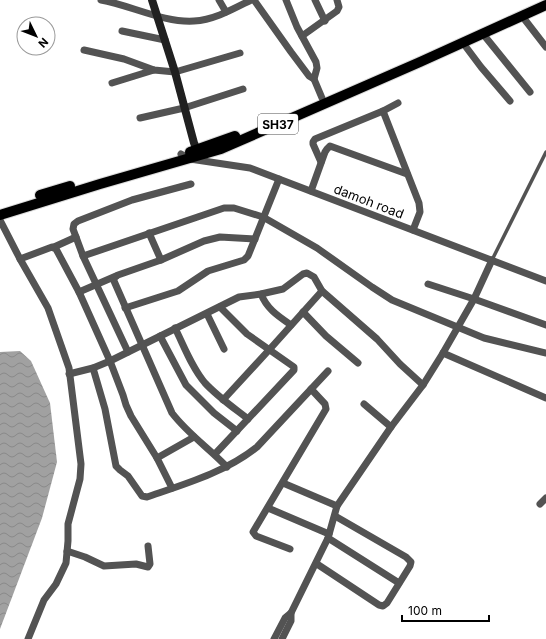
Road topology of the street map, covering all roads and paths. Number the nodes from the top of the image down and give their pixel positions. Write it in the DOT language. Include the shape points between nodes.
graph roads {
  1 [pos="101,0"];
  2 [pos="152,0"];
  3 [pos="220,0"];
  4 [pos="252,0"];
  5 [pos="286,0"];
  6 [pos="315,0"];
  7 [pos="337,0"];
  8 [pos="543,0"];
  9 [pos="546,5"];
  10 [pos="226,12"];
  11 [pos="158,16"];
  12 [pos="522,16"];
  13 [pos="324,21"];
  14 [pos="122,31"];
  15 [pos="483,34"];
  16 [pos="302,36"];
  17 [pos="165,40"];
  18 [pos="464,43"];
  19 [pos="546,47"];
  20 [pos="84,50"];
  21 [pos="240,53"];
  22 [pos="154,70"];
  23 [pos="175,72"];
  24 [pos="314,79"];
  25 [pos="112,83"];
  26 [pos="243,89"];
  27 [pos="530,92"];
  28 [pos="322,98"];
  29 [pos="510,101"];
  30 [pos="398,103"];
  31 [pos="184,108"];
  32 [pos="383,111"];
  33 [pos="140,118"];
  34 [pos="546,152"];
  35 [pos="192,154"];
  36 [pos="322,162"];
  37 [pos="407,174"];
  38 [pos="279,179"];
  39 [pos="191,184"];
  40 [pos="311,191"];
  41 [pos="0,208"];
  42 [pos="0,215"];
  43 [pos="263,217"];
  44 [pos="0,220"];
  45 [pos="413,230"];
  46 [pos="149,233"];
  47 [pos="76,237"];
  48 [pos="255,239"];
  49 [pos="54,248"];
  50 [pos="83,256"];
  51 [pos="20,259"];
  52 [pos="161,260"];
  53 [pos="492,260"];
  54 [pos="116,276"];
  55 [pos="546,281"];
  56 [pos="96,284"];
  57 [pos="428,284"];
  58 [pos="322,291"];
  59 [pos="79,292"];
  60 [pos="260,294"];
  61 [pos="474,299"];
  62 [pos="220,307"];
  63 [pos="125,308"];
  64 [pos="303,312"];
  65 [pos="207,314"];
  66 [pos="291,325"];
  67 [pos="546,325"];
  68 [pos="175,328"];
  69 [pos="458,328"];
  70 [pos="160,336"];
  71 [pos="142,345"];
  72 [pos="224,348"];
  73 [pos="269,350"];
  74 [pos="128,352"];
  75 [pos="546,353"];
  76 [pos="443,354"];
  77 [pos="110,361"];
  78 [pos="358,363"];
  79 [pos="93,368"];
  80 [pos="328,371"];
  81 [pos="69,374"];
  82 [pos="423,385"];
  83 [pos="311,389"];
  84 [pos="546,398"];
  85 [pos="223,400"];
  86 [pos="364,404"];
  87 [pos="248,419"];
  88 [pos="392,427"];
  89 [pos="237,431"];
  90 [pos="194,437"];
  91 [pos="215,454"];
  92 [pos="157,458"];
  93 [pos="228,467"];
  94 [pos="283,483"];
  95 [pos="172,488"];
  96 [pos="546,498"];
  97 [pos="540,504"];
  98 [pos="337,506"];
  99 [pos="268,508"];
  100 [pos="335,516"];
  101 [pos="329,536"];
  102 [pos="148,546"];
  103 [pos="290,549"];
  104 [pos="67,551"];
  105 [pos="317,564"];
  106 [pos="399,583"];
  107 [pos="291,613"];
  108 [pos="28,639"];
  109 [pos="274,639"];
  110 [pos="282,639"];
  1 -- 11 [label="street"];
  2 -- 11 [label="street"];
  3 -- 10 [label="street"];
  4 -- 10 [label="street"];
  4 -- 24 [label="street"];
  5 -- 16 [label="street"];
  6 -- 13 [label="street"];
  7 -- 13 [label="street" via="339,9"];
  8 -- 28 [label="main road, SH37"];
  9 -- 12 [label="main road, SH37"];
  10 -- 11 [label="street" via="195,21"];
  11 -- 17 [label="street"];
  12 -- 15 [label="main road, SH37"];
  12 -- 19 [label="street"];
  13 -- 16 [label="street"];
  14 -- 17 [label="street"];
  15 -- 18 [label="main road, SH37"];
  15 -- 27 [label="street"];
  16 -- 24 [label="street" via="316,62"];
  17 -- 23 [label="street"];
  18 -- 29 [label="street"];
  18 -- 35 [label="main road, SH37" via="221,149"];
  20 -- 22 [label="street" via="124,59"];
  21 -- 23 [label="street"];
  22 -- 23 [label="street"];
  22 -- 25 [label="street"];
  23 -- 31 [label="street"];
  24 -- 28 [label="street"];
  26 -- 31 [label="street"];
  28 -- 35 [label="main road, SH37"];
  30 -- 32 [label="street"];
  31 -- 33 [label="street"];
  31 -- 35 [label="street"];
  32 -- 36 [label="street" via="315,139 313,144"];
  32 -- 37 [label="street"];
  34 -- 53 [label="lane"];
  35 -- 38 [label="street, damoh road" via="250,168"];
  35 -- 41 [label="main road, SH37" via="74,185"];
  35 -- 42 [label="main road, SH37"];
  36 -- 37 [label="street" via="330,146"];
  36 -- 40 [label="street"];
  37 -- 45 [label="street" via="420,207"];
  38 -- 40 [label="street, damoh road"];
  38 -- 43 [label="street"];
  39 -- 47 [label="street" via="132,200 78,220 73,229"];
  40 -- 45 [label="street, damoh road"];
  43 -- 46 [label="street" via="234,208 224,208"];
  43 -- 48 [label="street"];
  43 -- 69 [label="street" via="317,248 392,300"];
  44 -- 51 [label="street"];
  45 -- 53 [label="street, damoh road"];
  46 -- 50 [label="street"];
  46 -- 52 [label="street"];
  47 -- 49 [label="street"];
  47 -- 50 [label="street"];
  48 -- 52 [label="street" via="220,238 204,241"];
  48 -- 63 [label="street" via="251,252 244,260 208,271 178,291"];
  49 -- 51 [label="street"];
  49 -- 59 [label="street"];
  50 -- 56 [label="street"];
  51 -- 81 [label="street" via="48,308"];
  52 -- 54 [label="street"];
  53 -- 55 [label="street, damoh road"];
  53 -- 61 [label="street"];
  54 -- 56 [label="street"];
  54 -- 63 [label="street" via="114,281"];
  56 -- 59 [label="street"];
  56 -- 74 [label="street"];
  57 -- 61 [label="street"];
  58 -- 60 [label="street" via="314,277 307,273 283,289"];
  58 -- 64 [label="street"];
  58 -- 82 [label="street" via="377,339"];
  59 -- 77 [label="street"];
  60 -- 62 [label="street" via="239,297"];
  60 -- 66 [label="street" via="270,310"];
  61 -- 67 [label="street"];
  61 -- 69 [label="street"];
  62 -- 65 [label="street"];
  62 -- 73 [label="street" via="247,334"];
  63 -- 71 [label="street"];
  64 -- 66 [label="street"];
  64 -- 78 [label="street"];
  65 -- 68 [label="street"];
  65 -- 72 [label="street"];
  66 -- 73 [label="street"];
  68 -- 70 [label="street"];
  68 -- 85 [label="street" via="196,369"];
  69 -- 75 [label="street" via="484,338"];
  69 -- 76 [label="street"];
  70 -- 71 [label="street"];
  70 -- 89 [label="street" via="186,385 214,413"];
  71 -- 74 [label="street"];
  71 -- 90 [label="street" via="172,413"];
  73 -- 85 [label="street"];
  73 -- 87 [label="street" via="293,365 294,370"];
  74 -- 77 [label="street"];
  76 -- 82 [label="street"];
  76 -- 84 [label="street"];
  77 -- 79 [label="street"];
  77 -- 92 [label="street" via="131,416"];
  79 -- 81 [label="street"];
  79 -- 95 [label="street" via="105,409 116,466 128,476 142,496 147,497"];
  80 -- 83 [label="street"];
  81 -- 104 [label="street" via="81,464 80,479 68,524"];
  82 -- 88 [label="street"];
  83 -- 93 [label="street" via="257,447"];
  83 -- 94 [label="street" via="325,404 326,409"];
  85 -- 87 [label="street"];
  86 -- 88 [label="street"];
  87 -- 89 [label="street"];
  88 -- 98 [label="street"];
  89 -- 91 [label="street"];
  90 -- 91 [label="street"];
  90 -- 92 [label="street"];
  91 -- 93 [label="street"];
  92 -- 95 [label="street"];
  93 -- 95 [label="street"];
  94 -- 98 [label="street"];
  94 -- 99 [label="street"];
  96 -- 97 [label="street"];
  98 -- 100 [label="street"];
  99 -- 101 [label="street"];
  99 -- 103 [label="street" via="254,534"];
  100 -- 101 [label="street"];
  100 -- 106 [label="street" via="409,559 410,566"];
  101 -- 105 [label="street"];
  101 -- 106 [label="street"];
  102 -- 104 [label="street" via="148,566 104,566"];
  104 -- 108 [label="street" via="66,562 56,584 44,600"];
  105 -- 106 [label="street" via="383,606"];
  105 -- 107 [label="street"];
  107 -- 109 [label="street" via="285,618"];
  107 -- 110 [label="street" via="291,621"];
}
